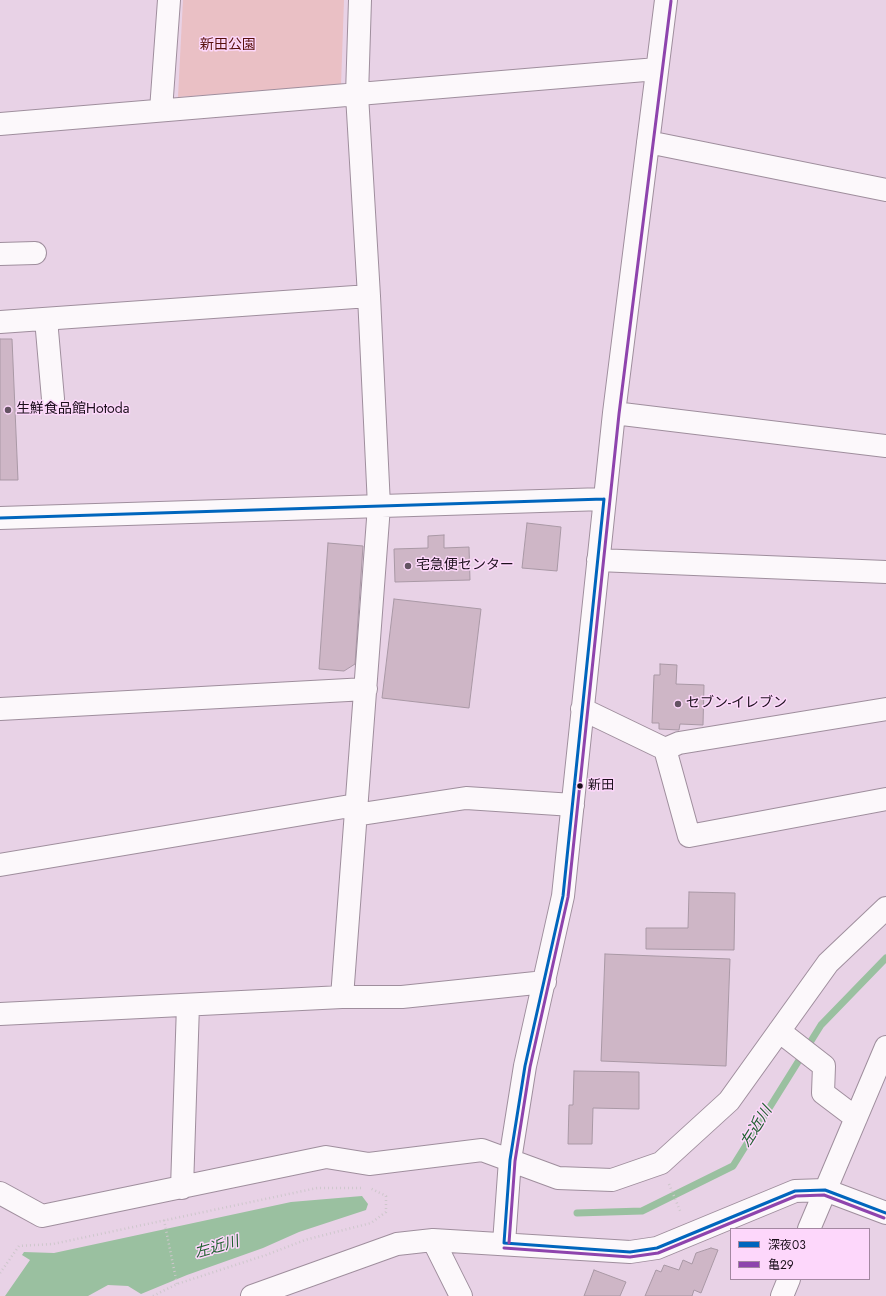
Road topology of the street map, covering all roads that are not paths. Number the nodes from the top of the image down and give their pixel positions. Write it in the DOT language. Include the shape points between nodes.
graph roads {
  1 [pos="169,0"];
  2 [pos="360,0"];
  3 [pos="666,0"];
  4 [pos="657,69"];
  5 [pos="357,95"];
  6 [pos="161,110"];
  7 [pos="0,124"];
  8 [pos="648,142"];
  9 [pos="886,190"];
  10 [pos="35,252"];
  11 [pos="0,254"];
  12 [pos="369,296"];
  13 [pos="46,319"];
  14 [pos="0,322"];
  15 [pos="53,399"];
  16 [pos="614,413"];
  17 [pos="886,446"];
  18 [pos="604,499"];
  19 [pos="378,506"];
  20 [pos="0,518"];
  21 [pos="598,560"];
  22 [pos="886,572"];
  23 [pos="366,689"];
  24 [pos="0,709"];
  25 [pos="582,709"];
  26 [pos="886,709"];
  27 [pos="665,749"];
  28 [pos="886,799"];
  29 [pos="573,805"];
  30 [pos="355,810"];
  31 [pos="0,865"];
  32 [pos="886,908"];
  33 [pos="545,982"];
  34 [pos="342,997"];
  35 [pos="188,1005"];
  36 [pos="0,1014"];
  37 [pos="779,1031"];
  38 [pos="886,1047"];
  39 [pos="856,1118"];
  40 [pos="510,1160"];
  41 [pos="182,1188"];
  42 [pos="825,1190"];
  43 [pos="0,1193"];
  44 [pos="886,1213"];
  45 [pos="809,1228"];
  46 [pos="433,1240"];
  47 [pos="504,1243"];
  48 [pos="789,1280"];
  49 [pos="252,1296"];
  50 [pos="461,1296"];
  51 [pos="782,1296"];
  1 -- 6 [label="street"];
  2 -- 5 [label="street"];
  3 -- 4 [label="street"];
  4 -- 5 [label="street"];
  4 -- 8 [label="street"];
  5 -- 6 [label="street"];
  5 -- 12 [label="street"];
  6 -- 7 [label="street"];
  8 -- 9 [label="street"];
  8 -- 16 [label="street"];
  10 -- 11 [label="street"];
  12 -- 13 [label="street"];
  12 -- 19 [label="street"];
  13 -- 14 [label="street"];
  13 -- 15 [label="street"];
  16 -- 17 [label="street"];
  16 -- 18 [label="street"];
  18 -- 19 [label="street"];
  18 -- 21 [label="street"];
  19 -- 20 [label="street"];
  19 -- 23 [label="street"];
  21 -- 22 [label="street"];
  21 -- 25 [label="street"];
  23 -- 24 [label="street"];
  23 -- 30 [label="street"];
  25 -- 27 [label="street"];
  25 -- 29 [label="street"];
  26 -- 27 [label="street" via="679,743"];
  27 -- 28 [label="street" via="689,836"];
  29 -- 30 [label="street" via="466,798"];
  29 -- 33 [label="street" via="563,896"];
  30 -- 31 [label="street"];
  30 -- 34 [label="street"];
  32 -- 37 [label="street" via="828,963"];
  33 -- 34 [label="street" via="402,997"];
  33 -- 40 [label="street" via="525,1066"];
  34 -- 35 [label="street"];
  35 -- 36 [label="street"];
  35 -- 41 [label="street"];
  37 -- 39 [label="street" via="824,1066 823,1094"];
  37 -- 40 [label="street" via="729,1101 661,1163 612,1180 558,1178"];
  38 -- 39 [label="street"];
  39 -- 42 [label="street"];
  40 -- 41 [label="street" via="482,1150 369,1164 326,1157"];
  40 -- 47 [label="street"];
  41 -- 43 [label="street" via="42,1216"];
  42 -- 44 [label="street"];
  42 -- 45 [label="street"];
  42 -- 47 [label="street" via="795,1191 657,1248 630,1252"];
  46 -- 47 [label="street"];
  46 -- 49 [label="street" via="397,1244"];
  46 -- 50 [label="street"];
  48 -- 51 [label="street"];
}
